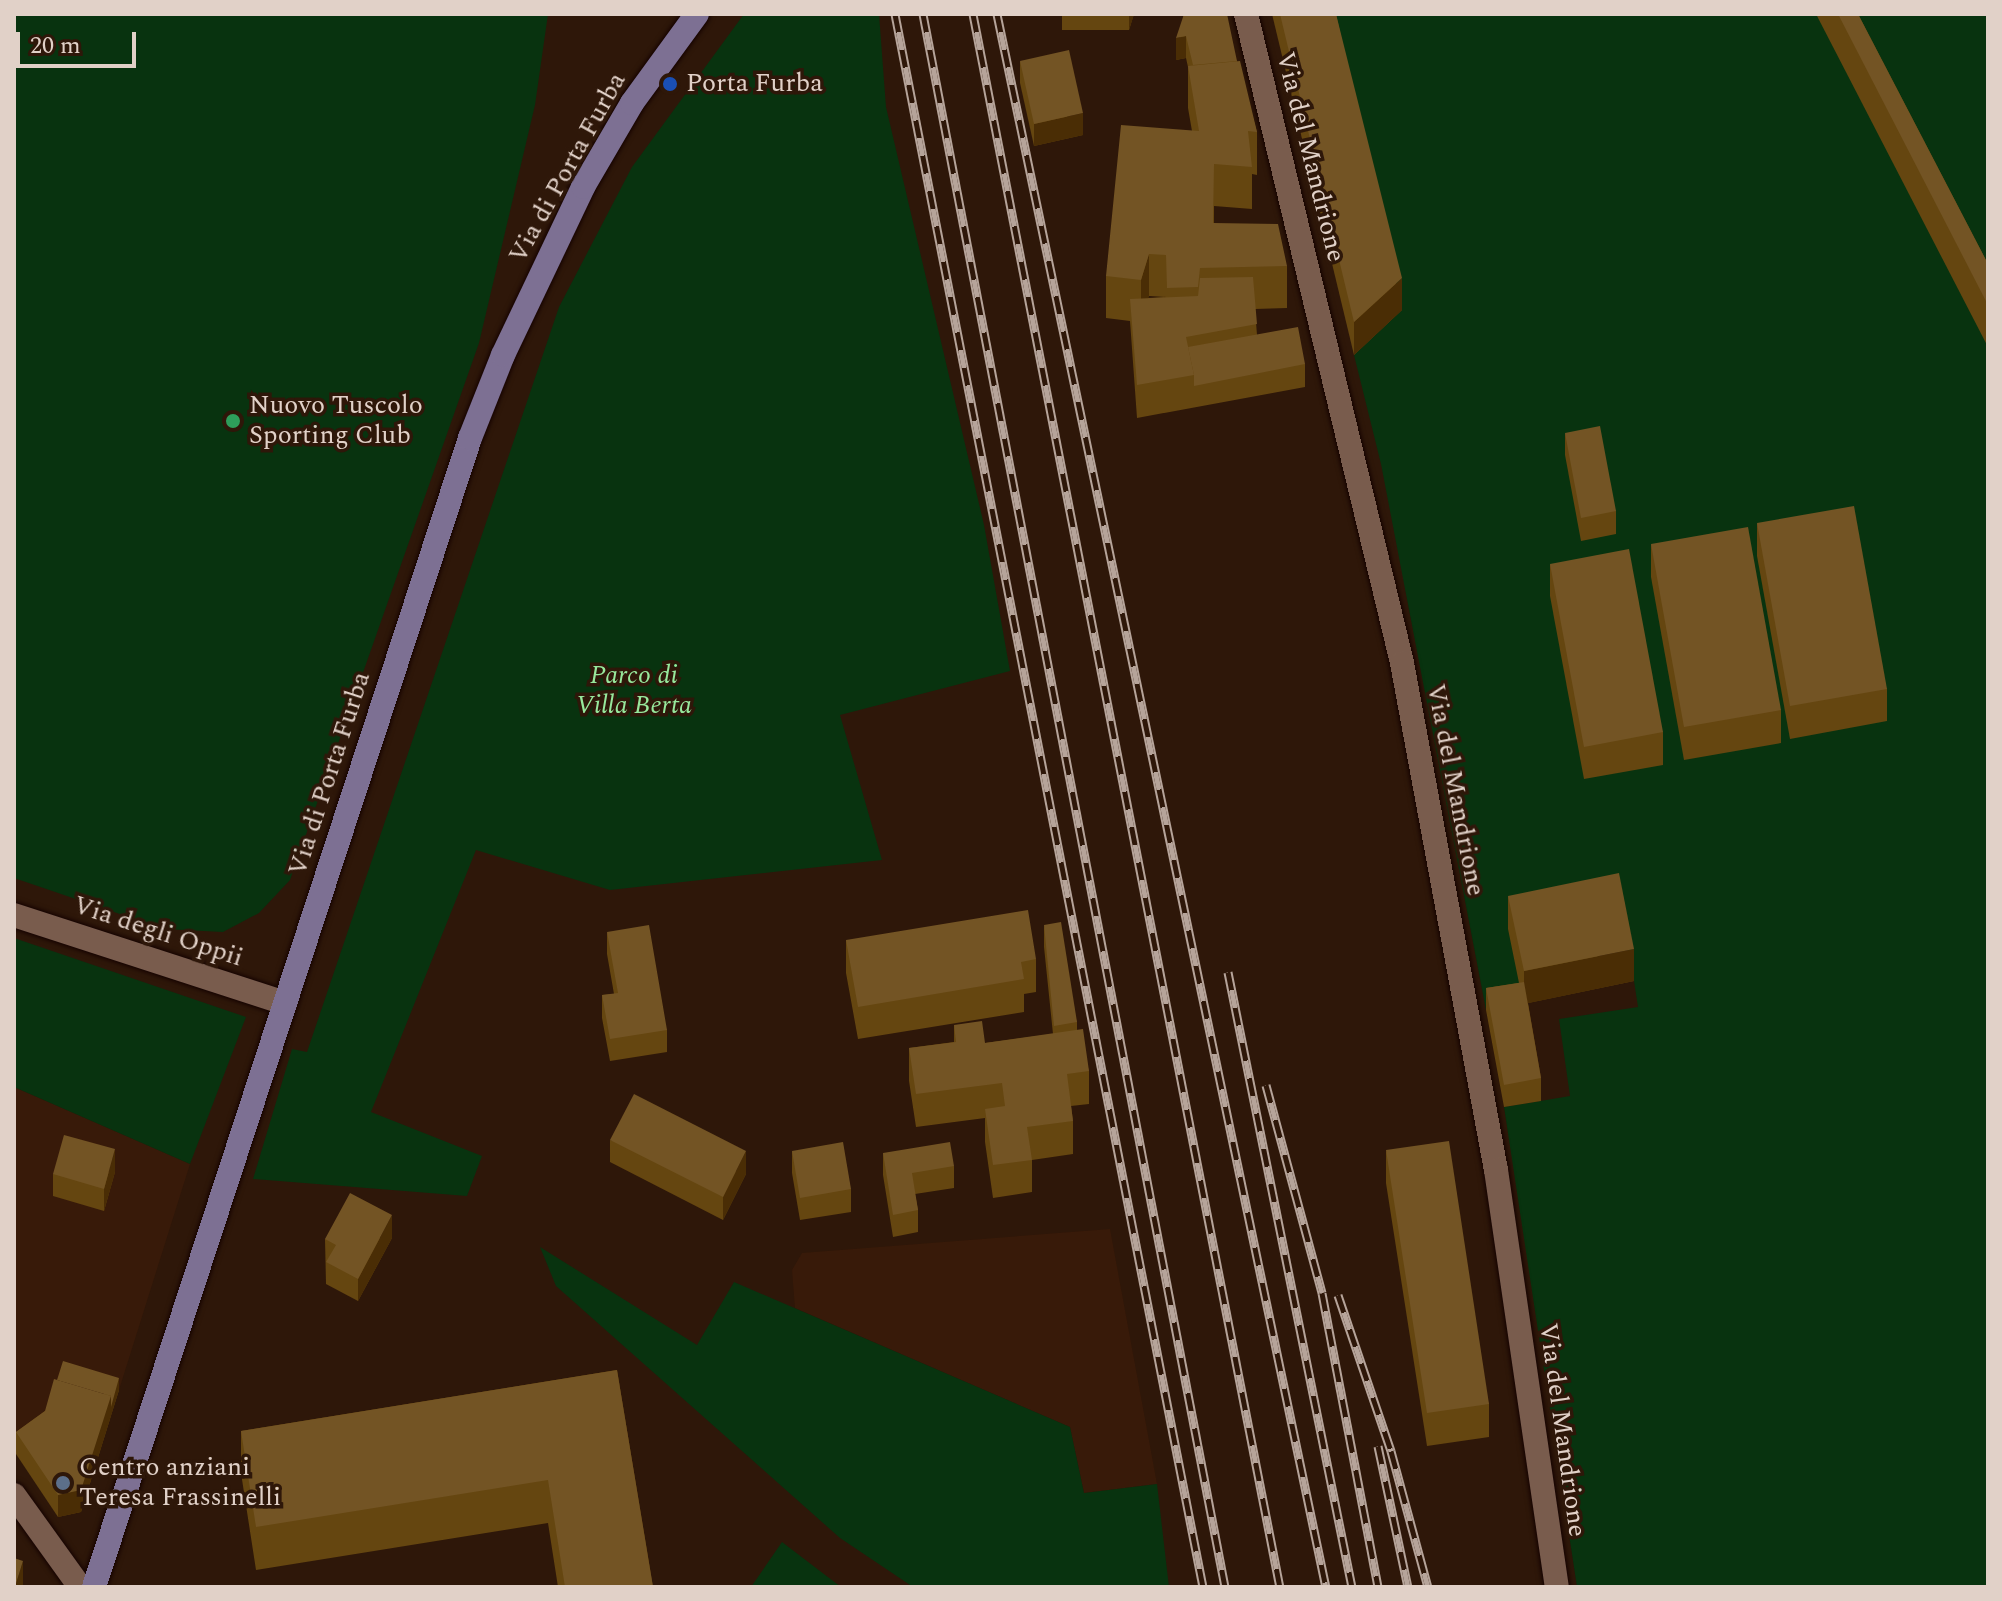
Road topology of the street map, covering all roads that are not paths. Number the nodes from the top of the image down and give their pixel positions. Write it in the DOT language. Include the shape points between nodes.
graph roads {
  1 [pos="697,14"];
  2 [pos="1246,14"];
  3 [pos="14,915"];
  4 [pos="285,1003"];
  5 [pos="14,1495"];
  6 [pos="80,1587"];
  7 [pos="94,1587"];
  8 [pos="1557,1587"];
  1 -- 4 [label="main road, Via di Porta Furba" via="607,145 503,355 455,480"];
  2 -- 8 [label="street, Via del Mandrione" via="1402,663 1496,1170"];
  3 -- 4 [label="street, Via degli Oppii"];
  4 -- 7 [label="main road, Via di Porta Furba"];
  5 -- 6 [label="street"];
}
